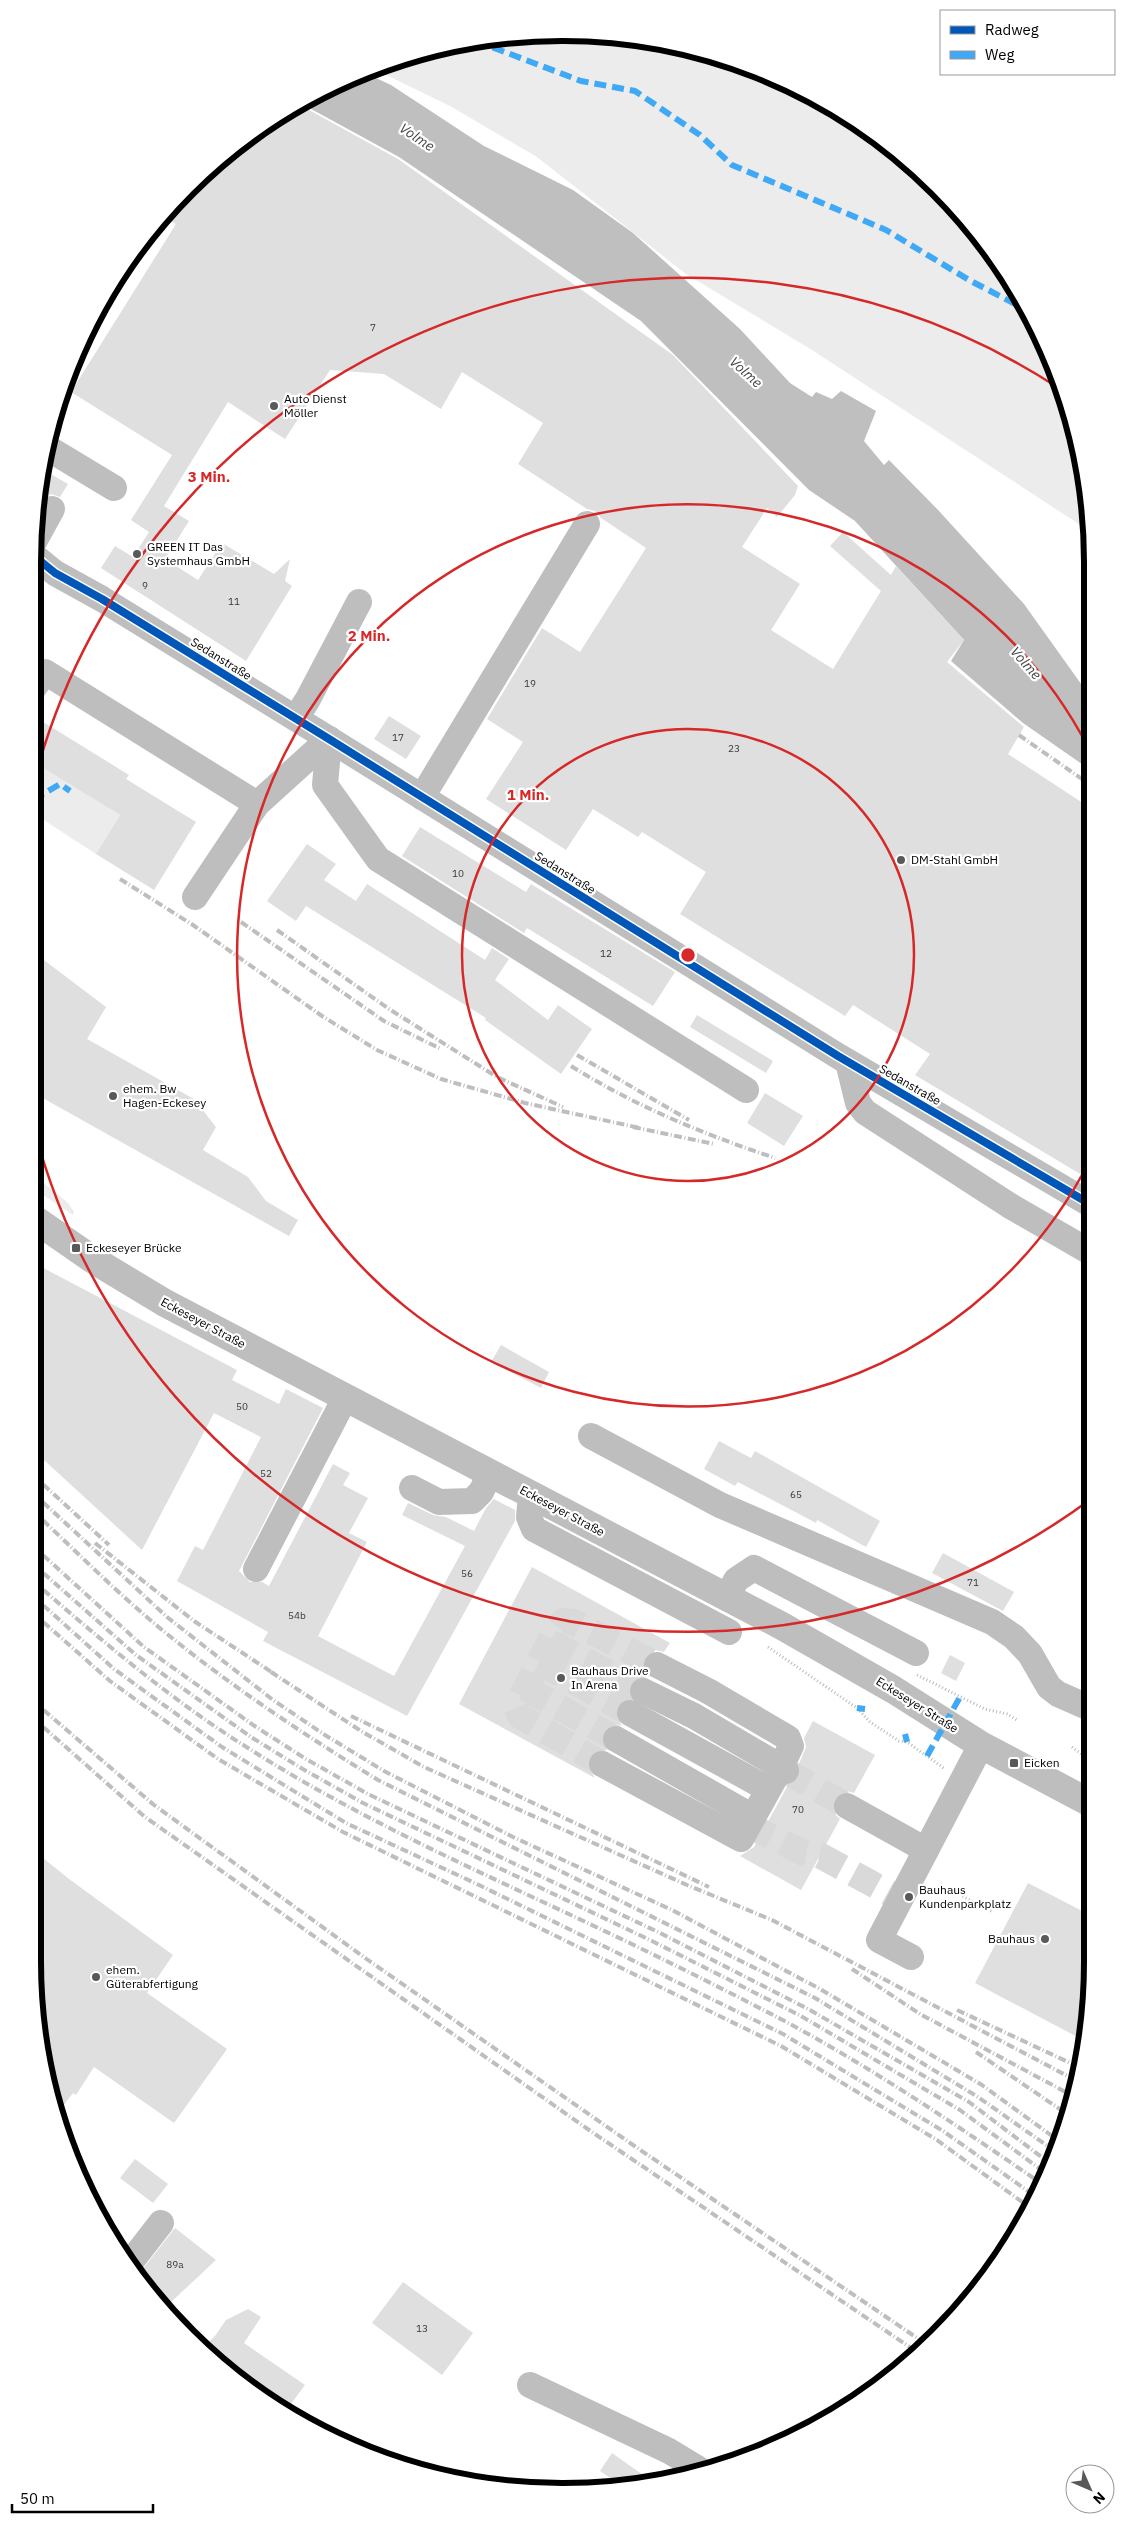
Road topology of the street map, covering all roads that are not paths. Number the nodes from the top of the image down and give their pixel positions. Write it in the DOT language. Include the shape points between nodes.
graph roads {
  1 [pos="53,451"];
  2 [pos="114,488"];
  3 [pos="52,509"];
  4 [pos="587,524"];
  5 [pos="42,527"];
  6 [pos="44,577"];
  7 [pos="359,602"];
  8 [pos="41,677"];
  9 [pos="296,718"];
  10 [pos="329,739"];
  11 [pos="422,796"];
  12 [pos="257,804"];
  13 [pos="195,897"];
  14 [pos="848,1062"];
  15 [pos="746,1090"];
  16 [pos="1084,1200"];
  17 [pos="41,1224"];
  18 [pos="1084,1249"];
  19 [pos="345,1398"];
  20 [pos="591,1436"];
  21 [pos="490,1474"];
  22 [pos="412,1488"];
  23 [pos="531,1495"];
  24 [pos="256,1569"];
  25 [pos="721,1595"];
  26 [pos="691,1612"];
  27 [pos="729,1632"];
  28 [pos="916,1652"];
  29 [pos="657,1665"];
  30 [pos="643,1691"];
  31 [pos="1084,1705"];
  32 [pos="630,1713"];
  33 [pos="616,1739"];
  34 [pos="981,1745"];
  35 [pos="602,1764"];
  36 [pos="778,1776"];
  37 [pos="1084,1800"];
  38 [pos="847,1806"];
  39 [pos="753,1817"];
  40 [pos="926,1850"];
  41 [pos="911,1957"];
  42 [pos="161,2223"];
  43 [pos="134,2258"];
  44 [pos="530,2385"];
  45 [pos="694,2466"];
  1 -- 2 [label="street"];
  3 -- 5 [label="street"];
  4 -- 11 [label="street"];
  6 -- 9 [label="street, Sedanstraße" via="102,599"];
  7 -- 9 [label="street"];
  8 -- 12 [label="street" via="45,672"];
  9 -- 10 [label="street, Sedanstraße"];
  10 -- 11 [label="street, Sedanstraße"];
  10 -- 12 [label="street"];
  10 -- 15 [label="street" via="325,785 378,859"];
  11 -- 14 [label="street, Sedanstraße"];
  12 -- 13 [label="street"];
  14 -- 16 [label="street, Sedanstraße"];
  14 -- 18 [label="street" via="858,1103 865,1112 1012,1207"];
  17 -- 19 [label="main road, Eckeseyer Straße" via="165,1302"];
  19 -- 21 [label="main road, Eckeseyer Straße"];
  19 -- 24 [label="street"];
  20 -- 31 [label="street" via="720,1504 992,1622 1014,1637 1030,1654 1049,1687"];
  21 -- 22 [label="street" via="472,1501 439,1502"];
  21 -- 23 [label="main road, Eckeseyer Straße"];
  23 -- 25 [label="main road, Eckeseyer Straße"];
  23 -- 26 [label="street" via="529,1517 534,1529"];
  25 -- 26 [label="street"];
  25 -- 28 [label="street" via="754,1568"];
  25 -- 34 [label="main road, Eckeseyer Straße" via="858,1668"];
  26 -- 27 [label="street"];
  29 -- 36 [label="street" via="708,1690 788,1738 791,1746"];
  30 -- 36 [label="street" via="694,1716"];
  32 -- 36 [label="street"];
  33 -- 39 [label="street"];
  34 -- 37 [label="main road, Eckeseyer Straße"];
  34 -- 40 [label="street"];
  35 -- 39 [label="street" via="740,1839"];
  36 -- 39 [label="street"];
  38 -- 40 [label="street"];
  40 -- 41 [label="street" via="879,1940"];
  42 -- 43 [label="street"];
  44 -- 45 [label="street" via="669,2450"];
}
